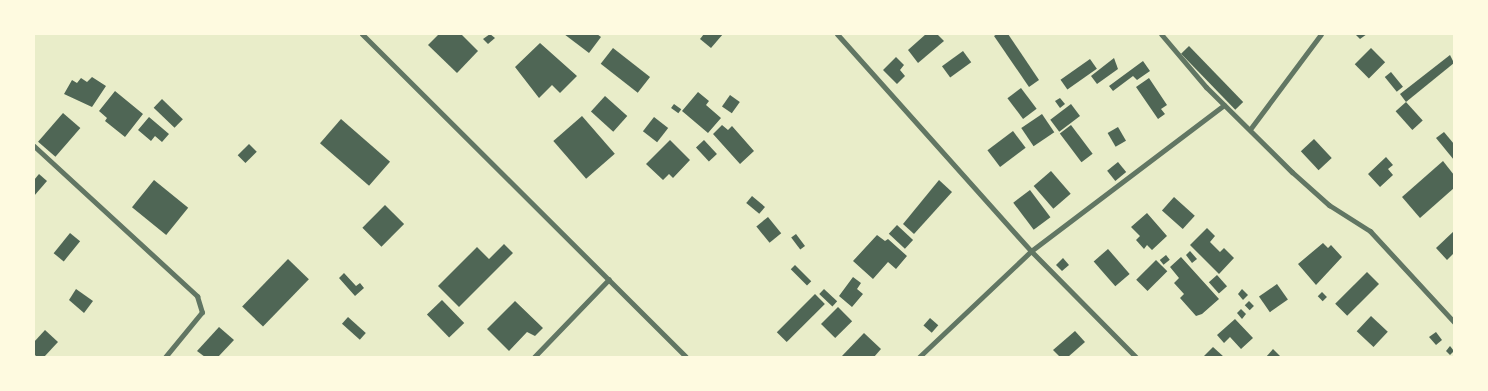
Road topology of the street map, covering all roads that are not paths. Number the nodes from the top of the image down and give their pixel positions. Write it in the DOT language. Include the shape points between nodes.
graph roads {
  1 [pos="362,34"];
  2 [pos="837,34"];
  3 [pos="1161,34"];
  4 [pos="1322,34"];
  5 [pos="1224,105"];
  6 [pos="1251,128"];
  7 [pos="34,146"];
  8 [pos="1031,251"];
  9 [pos="609,279"];
  10 [pos="1454,322"];
  11 [pos="165,357"];
  12 [pos="534,357"];
  13 [pos="686,357"];
  14 [pos="919,357"];
  15 [pos="1136,357"];
  1 -- 9 [label="street"];
  2 -- 8 [label="street"];
  3 -- 5 [label="street"];
  4 -- 6 [label="street"];
  5 -- 6 [label="street"];
  5 -- 8 [label="street"];
  6 -- 10 [label="street" via="1316,195 1370,231"];
  7 -- 11 [label="street" via="188,287 202,306 200,317"];
  8 -- 14 [label="street"];
  8 -- 15 [label="street"];
  9 -- 12 [label="street"];
  9 -- 13 [label="street"];
}
